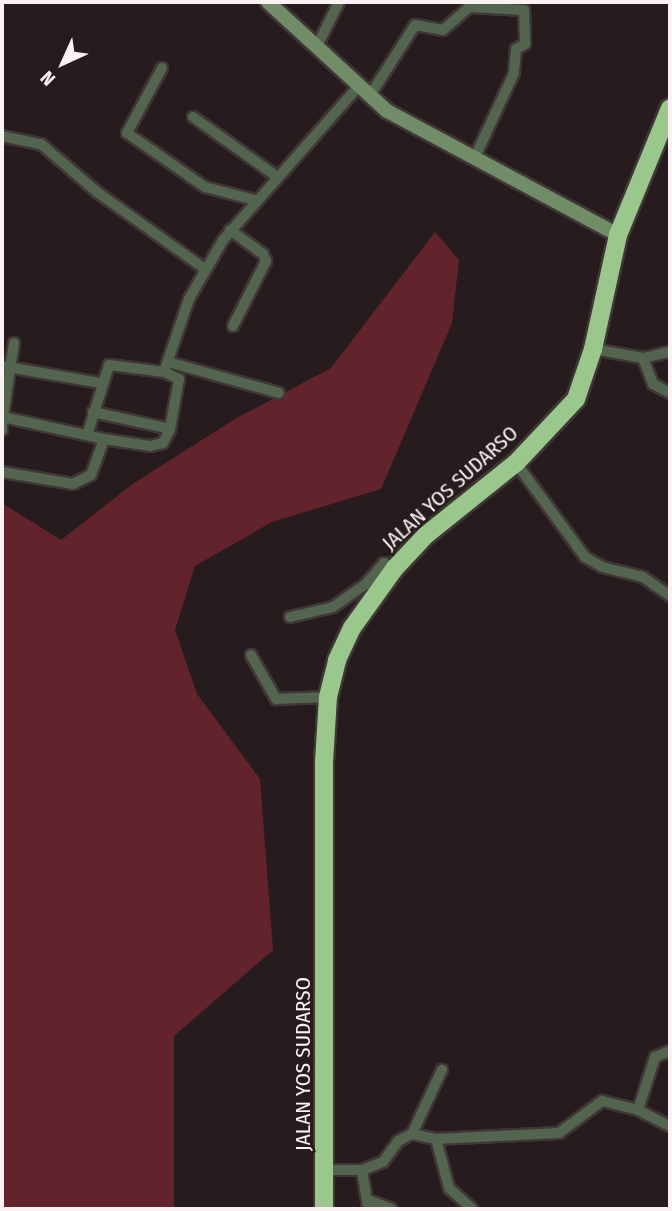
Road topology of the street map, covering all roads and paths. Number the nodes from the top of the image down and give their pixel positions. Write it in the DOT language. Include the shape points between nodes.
graph roads {
  1 [pos="268,2"];
  2 [pos="339,2"];
  3 [pos="318,44"];
  4 [pos="162,68"];
  5 [pos="364,92"];
  6 [pos="670,108"];
  7 [pos="193,117"];
  8 [pos="2,136"];
  9 [pos="474,159"];
  10 [pos="276,176"];
  11 [pos="255,200"];
  12 [pos="230,230"];
  13 [pos="618,235"];
  14 [pos="205,269"];
  15 [pos="233,326"];
  16 [pos="14,343"];
  17 [pos="593,349"];
  18 [pos="670,352"];
  19 [pos="643,358"];
  20 [pos="7,367"];
  21 [pos="166,367"];
  22 [pos="100,383"];
  23 [pos="279,393"];
  24 [pos="670,393"];
  25 [pos="93,412"];
  26 [pos="3,417"];
  27 [pos="170,429"];
  28 [pos="2,430"];
  29 [pos="87,435"];
  30 [pos="104,439"];
  31 [pos="516,463"];
  32 [pos="2,472"];
  33 [pos="395,568"];
  34 [pos="670,596"];
  35 [pos="290,617"];
  36 [pos="251,655"];
  37 [pos="328,697"];
  38 [pos="670,1051"];
  39 [pos="442,1070"];
  40 [pos="638,1110"];
  41 [pos="670,1126"];
  42 [pos="412,1134"];
  43 [pos="436,1139"];
  44 [pos="327,1170"];
  45 [pos="362,1170"];
  46 [pos="368,1205"];
  47 [pos="324,1209"];
  48 [pos="391,1209"];
  49 [pos="472,1209"];
  1 -- 3 [label="street"];
  2 -- 3 [label="street"];
  3 -- 5 [label="street"];
  4 -- 11 [label="street" via="127,133 205,187"];
  5 -- 9 [label="street"];
  5 -- 9 [label="street" via="415,25 443,30 469,7 524,10 525,43 516,48 511,82"];
  5 -- 10 [label="street"];
  6 -- 13 [label="highway, JALAN YOS SUDARSO"];
  7 -- 10 [label="street"];
  8 -- 14 [label="street" via="41,144 97,192"];
  9 -- 13 [label="street"];
  10 -- 11 [label="street"];
  11 -- 12 [label="street"];
  12 -- 14 [label="street"];
  12 -- 15 [label="street" via="266,261"];
  13 -- 17 [label="highway, JALAN YOS SUDARSO"];
  14 -- 21 [label="street" via="189,299"];
  16 -- 20 [label="street"];
  17 -- 19 [label="street"];
  17 -- 31 [label="highway, JALAN YOS SUDARSO" via="576,399"];
  18 -- 19 [label="street"];
  19 -- 24 [label="street" via="653,384"];
  20 -- 22 [label="street"];
  20 -- 26 [label="street"];
  21 -- 22 [label="street" via="109,365"];
  21 -- 23 [label="street"];
  21 -- 27 [label="street" via="180,382"];
  22 -- 25 [label="street"];
  25 -- 27 [label="street"];
  25 -- 29 [label="street"];
  26 -- 28 [label="street"];
  26 -- 29 [label="street"];
  27 -- 30 [label="street" via="159,446"];
  29 -- 30 [label="street"];
  30 -- 32 [label="street" via="91,475 73,484"];
  31 -- 33 [label="highway, JALAN YOS SUDARSO" via="426,535"];
  31 -- 34 [label="street" via="585,557 602,567 643,577"];
  33 -- 35 [label="street" via="384,563 365,585 333,607"];
  33 -- 37 [label="highway, JALAN YOS SUDARSO" via="352,628"];
  36 -- 37 [label="street" via="276,699"];
  37 -- 44 [label="highway, JALAN YOS SUDARSO" via="324,762"];
  38 -- 40 [label="street" via="655,1058"];
  39 -- 42 [label="street"];
  40 -- 41 [label="street"];
  40 -- 43 [label="street" via="602,1101 559,1133"];
  42 -- 43 [label="street"];
  42 -- 45 [label="street" via="398,1141 383,1163"];
  43 -- 49 [label="street" via="449,1188"];
  44 -- 45 [label="street"];
  44 -- 47 [label="highway, JALAN YOS SUDARSO"];
  45 -- 46 [label="street"];
  46 -- 48 [label="street"];
}
